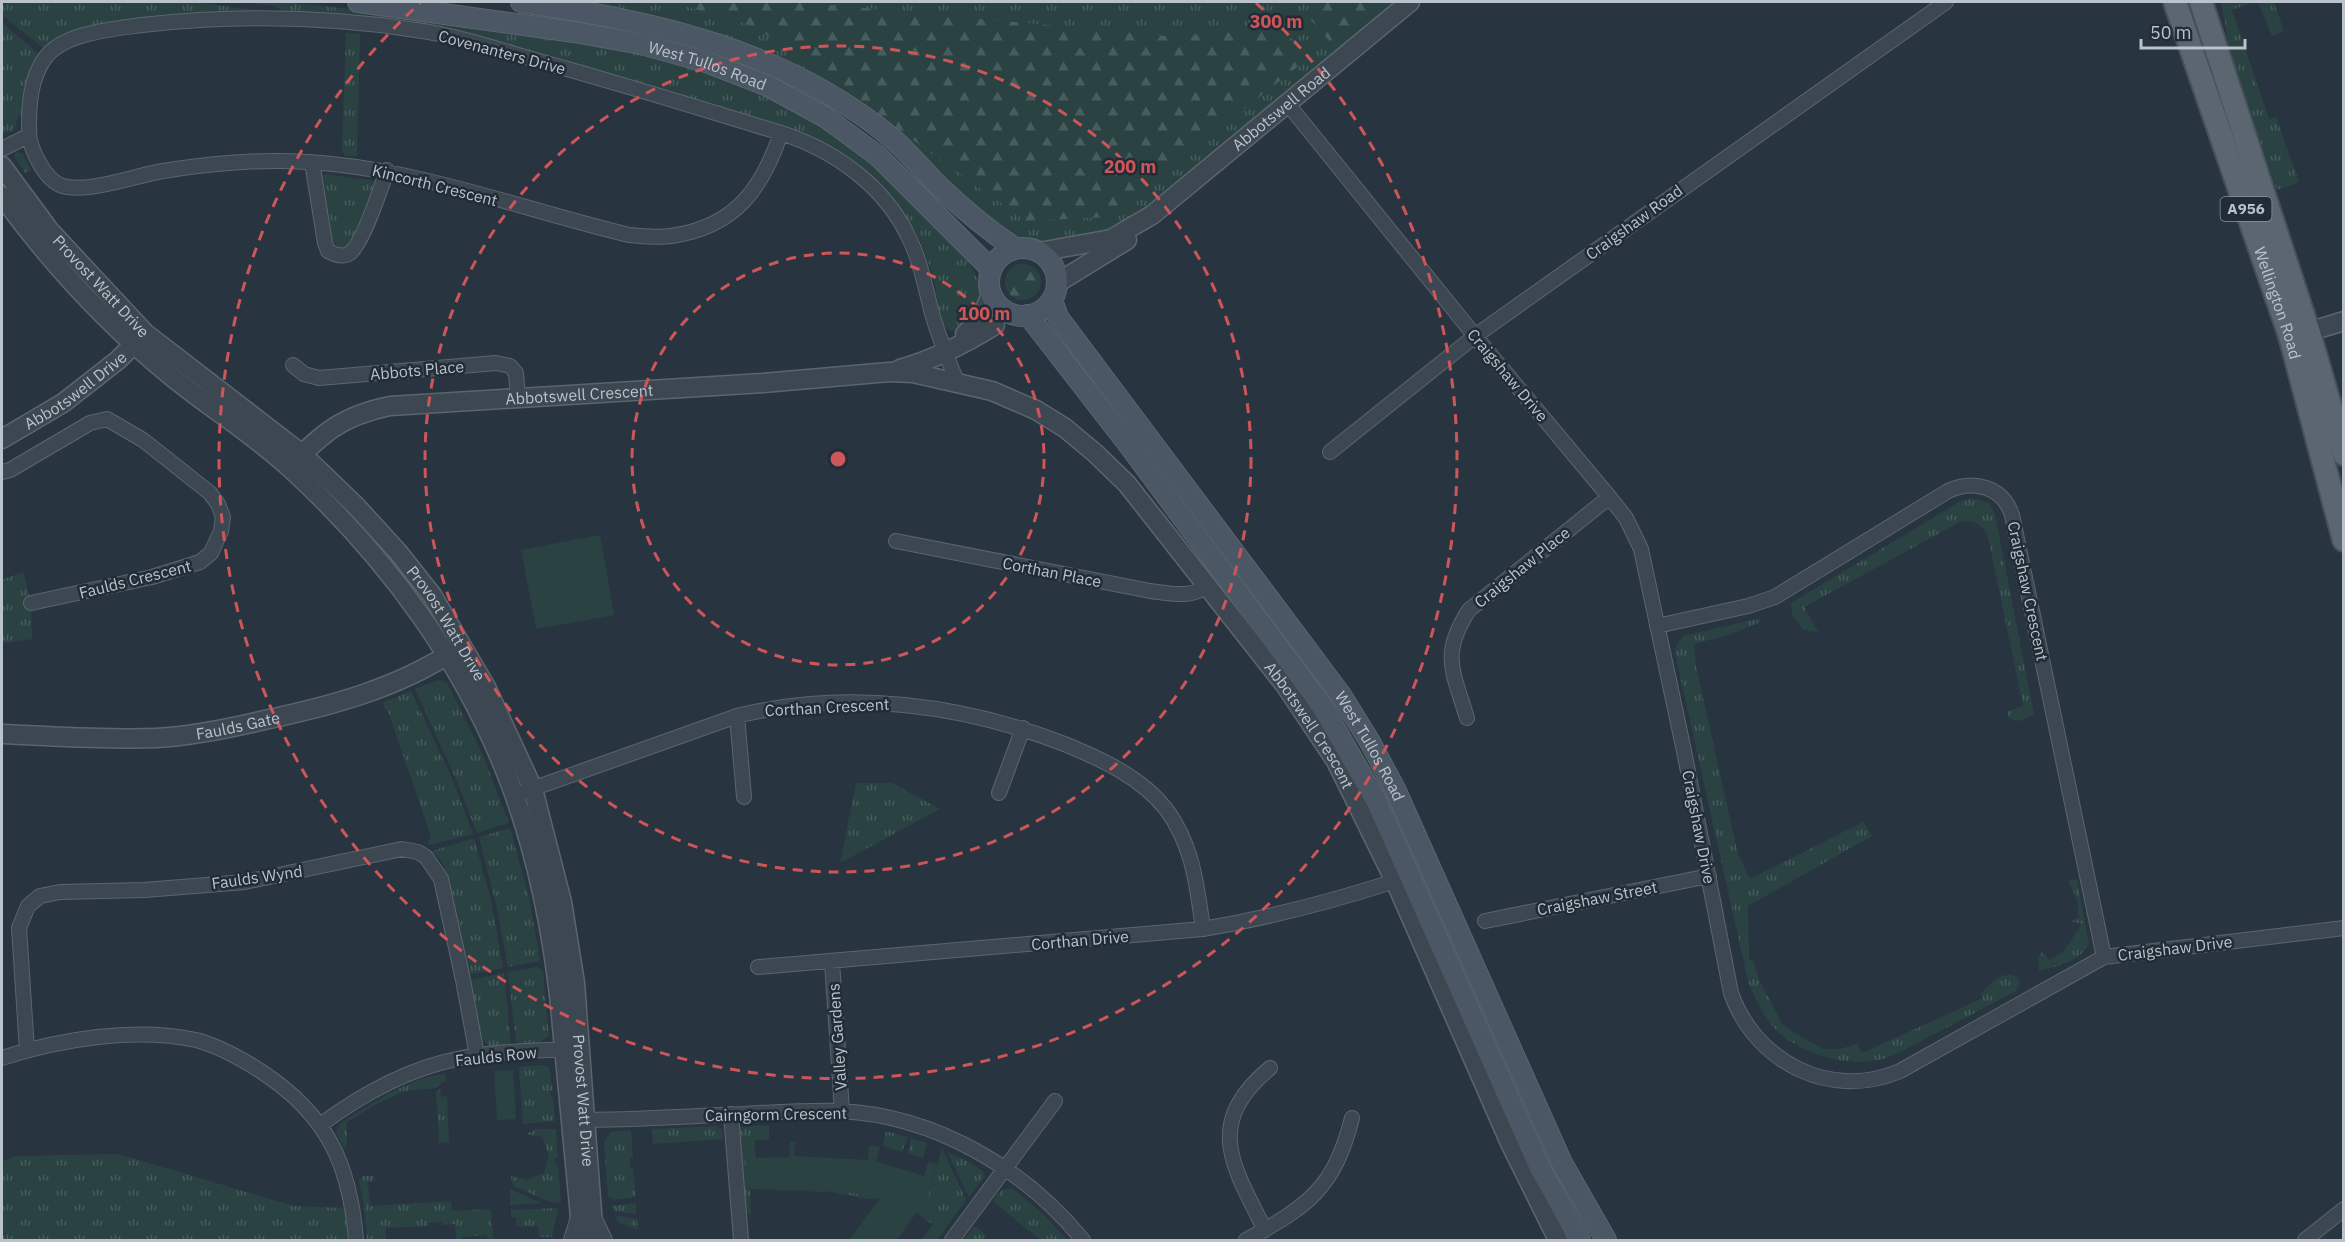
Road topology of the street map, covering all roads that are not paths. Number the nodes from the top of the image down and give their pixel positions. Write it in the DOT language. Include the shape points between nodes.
graph roads {
  1 [pos="358,2"];
  2 [pos="521,2"];
  3 [pos="1410,2"];
  4 [pos="1946,2"];
  5 [pos="2175,2"];
  6 [pos="2201,2"];
  7 [pos="1287,103"];
  8 [pos="781,132"];
  9 [pos="28,136"];
  10 [pos="2,149"];
  11 [pos="312,162"];
  12 [pos="2,165"];
  13 [pos="387,170"];
  14 [pos="2,196"];
  15 [pos="1152,215"];
  16 [pos="1015,248"];
  17 [pos="1039,252"];
  18 [pos="991,268"];
  19 [pos="1054,291"];
  20 [pos="991,295"];
  21 [pos="1028,315"];
  22 [pos="2343,321"];
  23 [pos="995,325"];
  24 [pos="2299,335"];
  25 [pos="1475,336"];
  26 [pos="140,338"];
  27 [pos="945,351"];
  28 [pos="293,365"];
  29 [pos="889,372"];
  30 [pos="957,382"];
  31 [pos="518,398"];
  32 [pos="2,439"];
  33 [pos="1330,452"];
  34 [pos="2343,454"];
  35 [pos="296,461"];
  36 [pos="2,472"];
  37 [pos="1611,498"];
  38 [pos="2343,540"];
  39 [pos="896,542"];
  40 [pos="1206,586"];
  41 [pos="31,603"];
  42 [pos="1657,626"];
  43 [pos="454,651"];
  44 [pos="737,716"];
  45 [pos="1467,718"];
  46 [pos="1023,728"];
  47 [pos="2,734"];
  48 [pos="532,789"];
  49 [pos="999,793"];
  50 [pos="515,795"];
  51 [pos="744,797"];
  52 [pos="1709,876"];
  53 [pos="1395,881"];
  54 [pos="1485,921"];
  55 [pos="2343,928"];
  56 [pos="1203,929"];
  57 [pos="2104,957"];
  58 [pos="832,962"];
  59 [pos="758,968"];
  60 [pos="572,1049"];
  61 [pos="27,1050"];
  62 [pos="477,1055"];
  63 [pos="2,1058"];
  64 [pos="1270,1068"];
  65 [pos="1055,1101"];
  66 [pos="842,1111"];
  67 [pos="731,1114"];
  68 [pos="1352,1118"];
  69 [pos="579,1120"];
  70 [pos="320,1125"];
  71 [pos="1005,1169"];
  72 [pos="2343,1209"];
  73 [pos="1265,1230"];
  74 [pos="356,1240"];
  75 [pos="588,1240"];
  76 [pos="741,1240"];
  77 [pos="952,1240"];
  78 [pos="1083,1240"];
  79 [pos="1246,1240"];
  80 [pos="1558,1240"];
  81 [pos="1580,1240"];
  82 [pos="1606,1240"];
  83 [pos="2305,1240"];
  1 -- 18 [label="main road, West Tullos Road" via="641,44 706,62 768,86 825,117 878,156"];
  2 -- 16 [label="main road, West Tullos Road" via="680,31 781,69 837,100 893,140 941,188"];
  3 -- 7 [label="street, Abbotswell Road"];
  4 -- 25 [label="street, Craigshaw Road"];
  5 -- 24 [label="main road, Wellington Road / A956"];
  6 -- 24 [label="main road, Wellington Road / A956"];
  7 -- 15 [label="street, Abbotswell Road"];
  7 -- 25 [label="street, Craigshaw Drive"];
  8 -- 9 [label="street, Covenanters Drive" via="560,66 418,30 286,18 230,18 116,28 59,45 46,56 36,76"];
  8 -- 13 [label="street, Kincorth Crescent" via="773,158 756,189 736,209 711,225 670,236 629,236"];
  8 -- 27 [label="street, Covenanters Drive" via="839,159 878,192 894,213 919,262"];
  9 -- 10 [label="street"];
  9 -- 11 [label="street, Kincorth Crescent" via="43,171 66,187 219,163"];
  11 -- 13 [label="street, Kincorth Crescent"];
  11 -- 13 [label="street" via="325,243 334,255 352,252"];
  12 -- 26 [label="street, Provost Watt Drive" via="50,231"];
  14 -- 26 [label="street, Provost Watt Drive" via="67,276"];
  15 -- 17 [label="street" via="1111,239"];
  15 -- 19 [label="street" via="1141,230"];
  16 -- 17 [label="main road"];
  16 -- 18 [label="main road" via="1005,252"];
  17 -- 19 [label="main road" via="1052,265"];
  18 -- 20 [label="main road"];
  19 -- 21 [label="main road" via="1038,312"];
  19 -- 82 [label="main road, West Tullos Road" via="1058,317 1341,695 1370,742 1396,791 1562,1163"];
  20 -- 21 [label="main road" via="1007,312"];
  20 -- 27 [label="street, Abbotswell Crescent" via="980,320"];
  21 -- 81 [label="main road, West Tullos Road" via="1334,724 1376,800 1540,1168"];
  22 -- 24 [label="street"];
  23 -- 27 [label="street, Abbotswell Crescent"];
  24 -- 34 [label="main road, Wellington Road / A956"];
  24 -- 38 [label="main road, Wellington Road / A956"];
  25 -- 33 [label="street, Craigshaw Road"];
  25 -- 37 [label="street, Craigshaw Drive"];
  26 -- 32 [label="street, Abbotswell Drive" via="63,403"];
  26 -- 35 [label="street, Provost Watt Drive"];
  27 -- 29 [label="street, Abbotswell Crescent"];
  27 -- 30 [label="street, Covenanters Drive"];
  28 -- 31 [label="street, Abbots Place" via="304,374 319,378 506,364 516,373"];
  29 -- 30 [label="street, Abbotswell Crescent"];
  29 -- 31 [label="street, Abbotswell Crescent"];
  30 -- 40 [label="street, Abbotswell Crescent" via="992,391 1036,410 1087,446 1127,484"];
  31 -- 35 [label="street, Abbotswell Crescent" via="369,410 339,423"];
  35 -- 43 [label="street, Provost Watt Drive"];
  36 -- 41 [label="street, Faulds Crescent" via="90,423 107,419 143,440 210,493 223,517 211,554 200,562 152,577"];
  37 -- 42 [label="street, Craigshaw Drive" via="1641,549"];
  37 -- 45 [label="street, Craigshaw Place" via="1469,610 1451,648 1451,663"];
  39 -- 40 [label="street, Corthan Place" via="1150,591 1188,594"];
  40 -- 53 [label="street, Abbotswell Crescent" via="1285,685 1336,761"];
  42 -- 52 [label="street, Craigshaw Drive"];
  42 -- 57 [label="street, Craigshaw Crescent" via="1769,599 1957,487 1972,485 2003,497 2012,515"];
  43 -- 47 [label="street, Faulds Gate" via="362,694 213,731 157,738"];
  43 -- 48 [label="street, Provost Watt Drive" via="486,687"];
  43 -- 50 [label="street, Provost Watt Drive"];
  44 -- 46 [label="street, Corthan Crescent" via="810,705 896,704 971,714"];
  44 -- 48 [label="street, Corthan Crescent"];
  44 -- 51 [label="street"];
  46 -- 49 [label="street"];
  46 -- 56 [label="street, Corthan Crescent" via="1083,752 1138,781 1165,808 1183,836 1193,863"];
  48 -- 50 [label="street, Corthan Crescent"];
  48 -- 60 [label="street, Provost Watt Drive" via="562,902 575,983"];
  50 -- 60 [label="street, Provost Watt Drive" via="543,902"];
  52 -- 54 [label="street, Craigshaw Street"];
  52 -- 57 [label="street, Craigshaw Drive" via="1737,1011 1765,1048 1803,1072 1824,1078 1860,1080 1890,1075"];
  53 -- 56 [label="street, Corthan Drive" via="1242,923"];
  53 -- 80 [label="street, Abbotswell Crescent" via="1510,1143"];
  55 -- 57 [label="street, Craigshaw Drive"];
  56 -- 58 [label="street, Corthan Drive"];
  58 -- 59 [label="street, Corthan Drive"];
  58 -- 66 [label="street, Valley Gardens"];
  60 -- 62 [label="street, Faulds Row"];
  60 -- 69 [label="street, Provost Watt Drive"];
  61 -- 62 [label="street, Faulds Wynd" via="19,928 28,906 40,896 245,882 402,849 426,857 441,879"];
  61 -- 63 [label="street"];
  61 -- 70 [label="street" via="103,1036 196,1041 231,1053 276,1082"];
  62 -- 70 [label="street, Faulds Row" via="435,1064 395,1080"];
  64 -- 73 [label="street" via="1241,1100 1230,1132 1234,1170"];
  65 -- 71 [label="street"];
  66 -- 67 [label="street, Cairngorm Crescent"];
  66 -- 71 [label="street, Cairngorm Crescent" via="927,1129 961,1143"];
  67 -- 69 [label="street, Cairngorm Crescent"];
  67 -- 76 [label="street"];
  68 -- 73 [label="street" via="1338,1162 1315,1196"];
  69 -- 75 [label="street, Provost Watt Drive" via="586,1213 581,1227"];
  70 -- 74 [label="street" via="347,1180"];
  71 -- 77 [label="street"];
  71 -- 78 [label="street, Cairngorm Crescent" via="1058,1212"];
  72 -- 83 [label="street"];
  73 -- 79 [label="street"];
}
